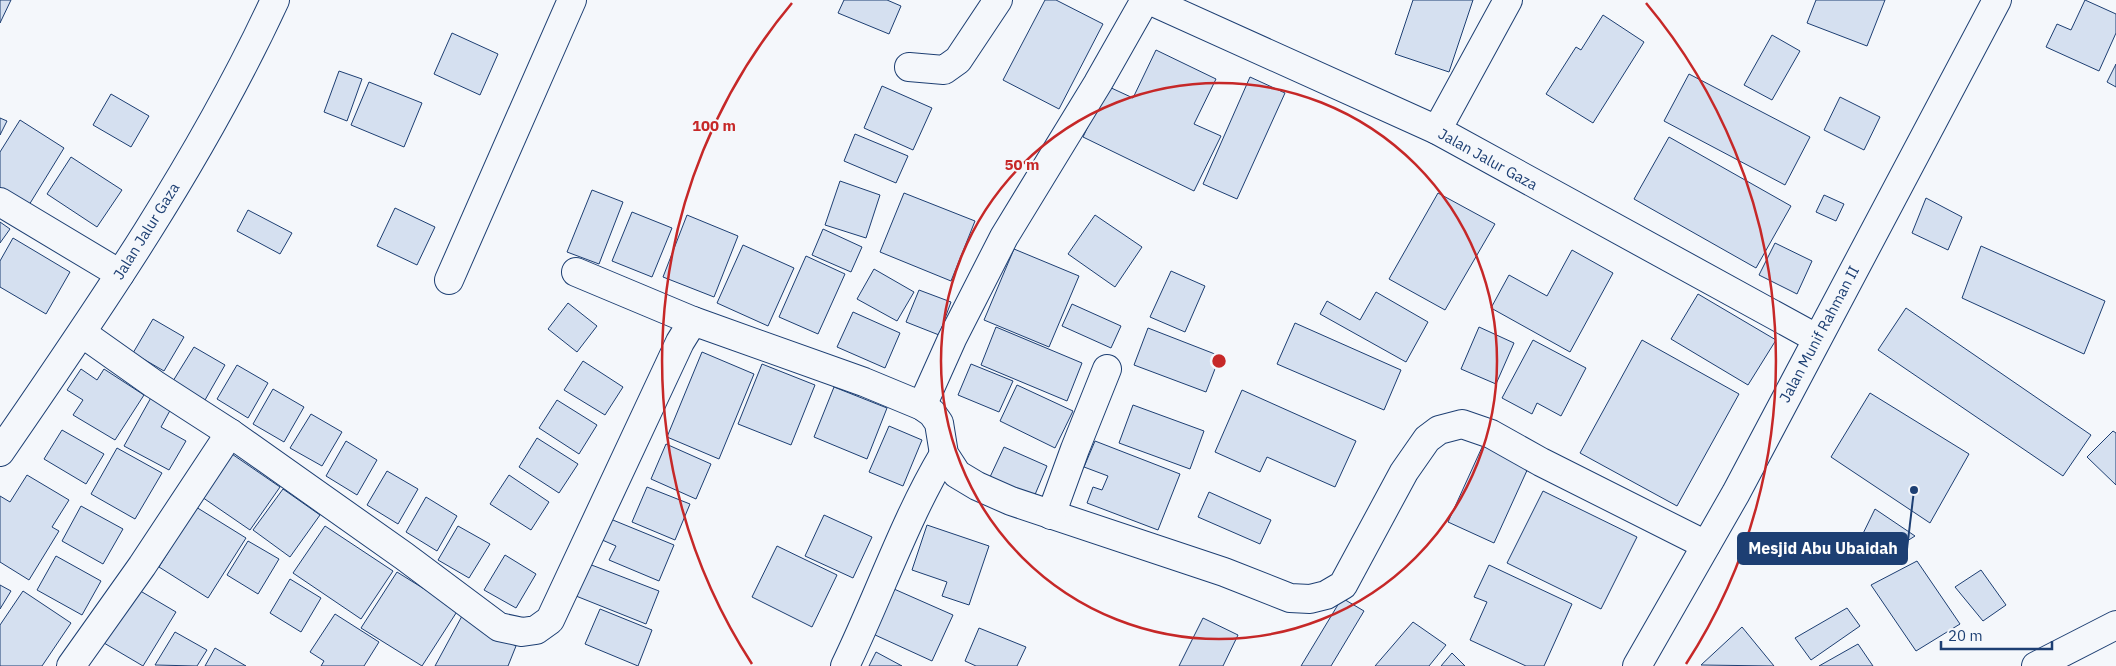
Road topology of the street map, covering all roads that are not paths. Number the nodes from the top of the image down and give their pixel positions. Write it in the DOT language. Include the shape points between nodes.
graph roads {
  1 [pos="275,0"];
  2 [pos="572,0"];
  3 [pos="998,0"];
  4 [pos="1145,0"];
  5 [pos="1149,0"];
  6 [pos="1508,0"];
  7 [pos="1997,0"];
  8 [pos="909,67"];
  9 [pos="1438,130"];
  10 [pos="0,202"];
  11 [pos="576,272"];
  12 [pos="120,274"];
  13 [pos="449,280"];
  14 [pos="693,321"];
  15 [pos="82,333"];
  16 [pos="1816,338"];
  17 [pos="1107,369"];
  18 [pos="922,406"];
  19 [pos="230,433"];
  20 [pos="0,452"];
  21 [pos="944,454"];
  22 [pos="1051,515"];
  23 [pos="1706,545"];
  24 [pos="2116,625"];
  25 [pos="71,666"];
  26 [pos="845,666"];
  27 [pos="1637,666"];
  28 [pos="2036,666"];
  1 -- 12 [label="street, Jalan Jalur Gaza" via="206,134"];
  2 -- 13 [label="street"];
  3 -- 8 [label="street" via="958,60 944,70"];
  4 -- 18 [label="street" via="1004,237"];
  5 -- 9 [label="street, Jalan Jalur Gaza"];
  6 -- 9 [label="street"];
  7 -- 16 [label="street, Jalan Munif Rahman II"];
  9 -- 16 [label="street, Jalan Jalur Gaza"];
  10 -- 12 [label="street"];
  11 -- 14 [label="street"];
  12 -- 15 [label="street, Jalan Jalur Gaza"];
  14 -- 18 [label="street"];
  14 -- 19 [label="street" via="680,342 550,620 536,630 522,632 499,627"];
  15 -- 19 [label="street"];
  15 -- 20 [label="street, Jalan Jalur Gaza"];
  16 -- 23 [label="street, Jalan Munif Rahman II" via="1736,494"];
  17 -- 22 [label="street"];
  18 -- 21 [label="street" via="939,423"];
  19 -- 25 [label="street"];
  21 -- 22 [label="street" via="957,474 977,486"];
  21 -- 26 [label="street" via="918,500"];
  22 -- 23 [label="street" via="1224,572 1290,598 1310,599 1326,595 1343,585 1404,472 1427,439 1439,430 1462,424 1491,434 1590,488"];
  23 -- 27 [label="street, Jalan Munif Rahman II"];
  24 -- 28 [label="street"];
}
